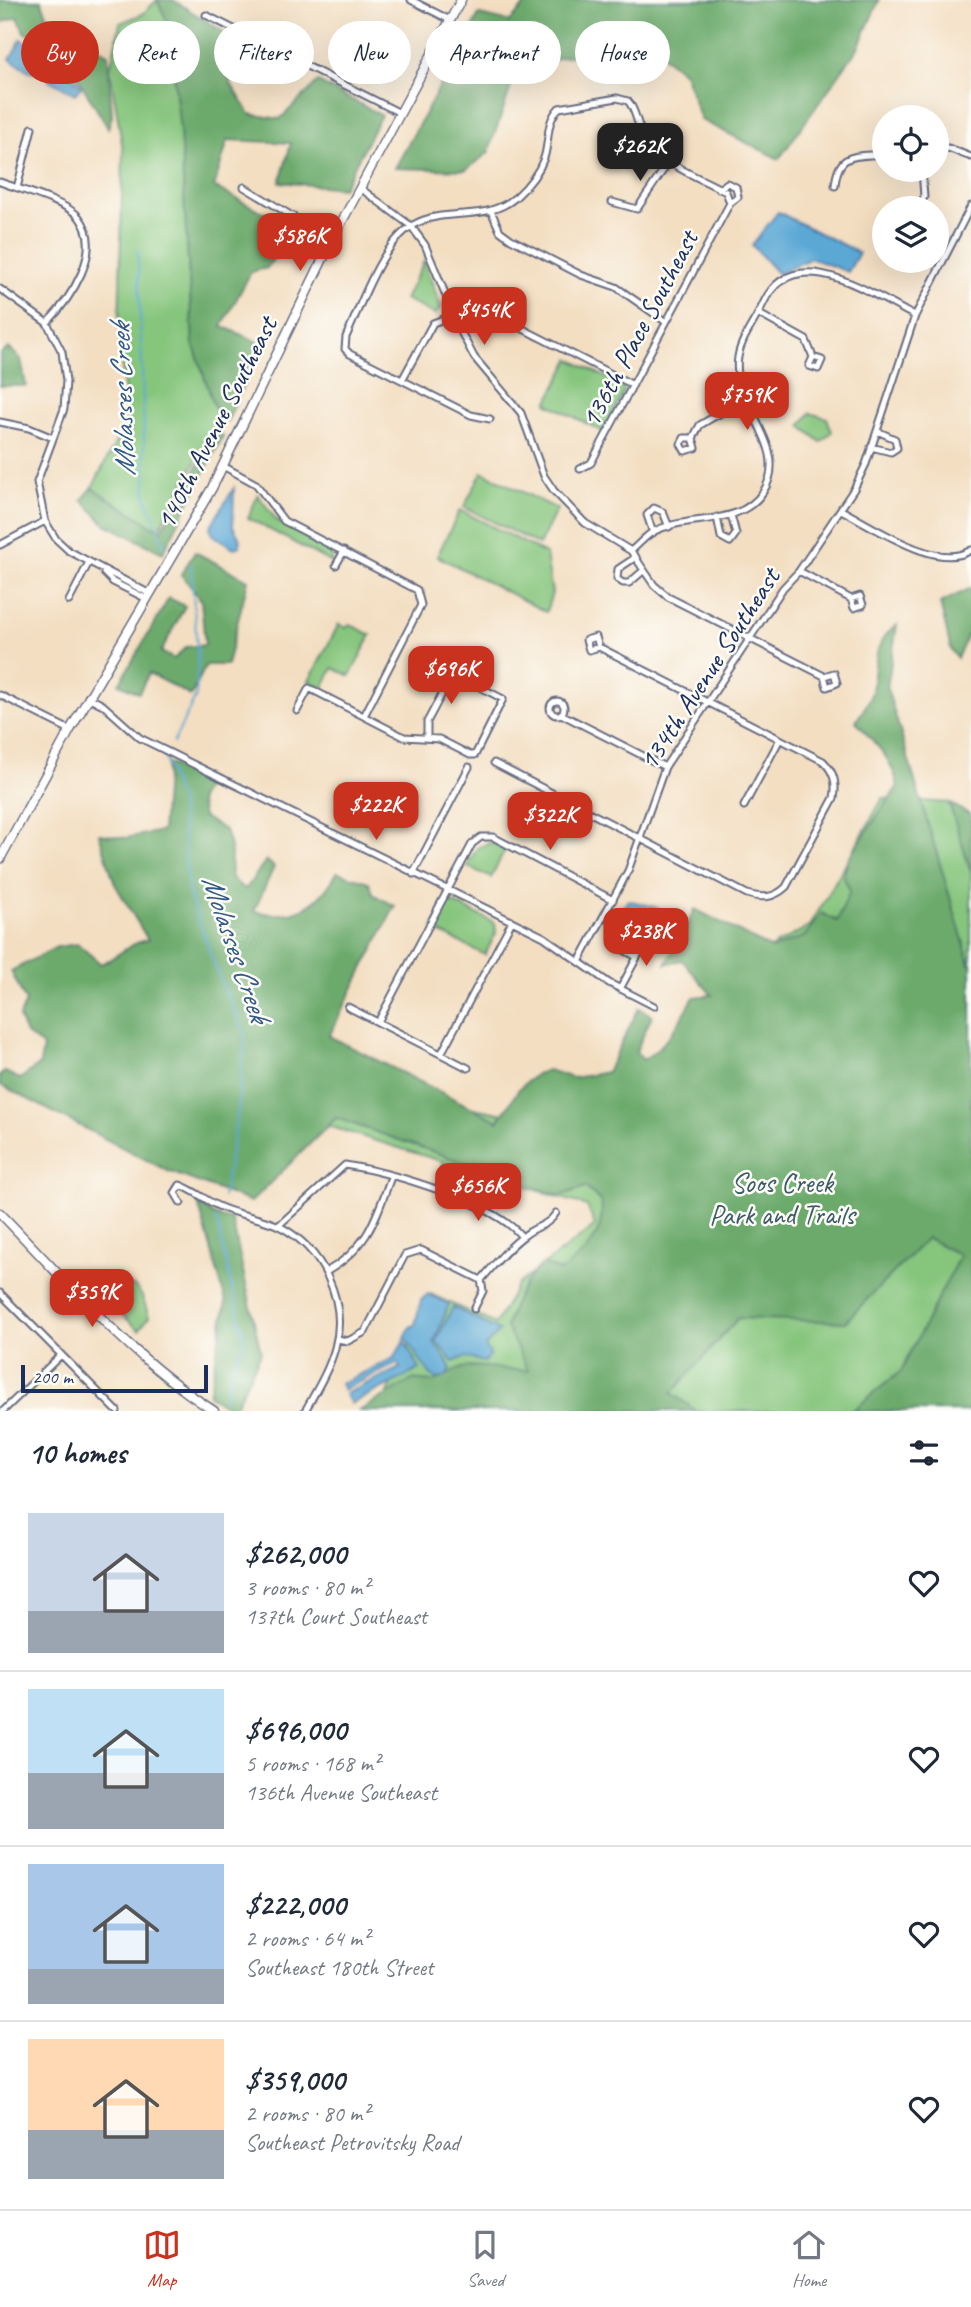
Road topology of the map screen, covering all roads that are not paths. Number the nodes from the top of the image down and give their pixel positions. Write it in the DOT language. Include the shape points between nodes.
graph roads {
  1 [pos="411,0"];
  2 [pos="461,0"];
  3 [pos="206,15"];
  4 [pos="450,20"];
  5 [pos="400,113"];
  6 [pos="32,128"];
  7 [pos="949,148"];
  8 [pos="872,156"];
  9 [pos="971,156"];
  10 [pos="668,163"];
  11 [pos="0,181"];
  12 [pos="835,186"];
  13 [pos="244,187"];
  14 [pos="17,188"];
  15 [pos="360,188"];
  16 [pos="719,189"];
  17 [pos="612,202"];
  18 [pos="730,203"];
  19 [pos="971,206"];
  20 [pos="491,211"];
  21 [pos="411,226"];
  22 [pos="332,240"];
  23 [pos="1,291"];
  24 [pos="454,313"];
  25 [pos="759,314"];
  26 [pos="915,316"];
  27 [pos="666,322"];
  28 [pos="47,323"];
  29 [pos="813,357"];
  30 [pos="402,380"];
  31 [pos="633,385"];
  32 [pos="746,398"];
  33 [pos="490,419"];
  34 [pos="0,422"];
  35 [pos="877,431"];
  36 [pos="53,438"];
  37 [pos="693,438"];
  38 [pos="872,447"];
  39 [pos="223,466"];
  40 [pos="579,469"];
  41 [pos="841,510"];
  42 [pos="731,514"];
  43 [pos="717,517"];
  44 [pos="45,521"];
  45 [pos="669,527"];
  46 [pos="653,533"];
  47 [pos="0,545"];
  48 [pos="971,550"];
  49 [pos="344,551"];
  50 [pos="631,551"];
  51 [pos="636,557"];
  52 [pos="88,564"];
  53 [pos="336,565"];
  54 [pos="799,570"];
  55 [pos="643,571"];
  56 [pos="148,597"];
  57 [pos="851,598"];
  58 [pos="69,601"];
  59 [pos="751,639"];
  60 [pos="599,647"];
  61 [pos="824,676"];
  62 [pos="0,695"];
  63 [pos="88,697"];
  64 [pos="709,702"];
  65 [pos="297,711"];
  66 [pos="561,714"];
  67 [pos="364,716"];
  68 [pos="69,730"];
  69 [pos="427,738"];
  70 [pos="780,739"];
  71 [pos="494,763"];
  72 [pos="469,766"];
  73 [pos="664,767"];
  74 [pos="744,806"];
  75 [pos="638,838"];
  76 [pos="0,859"];
  77 [pos="413,874"];
  78 [pos="449,888"];
  79 [pos="613,900"];
  80 [pos="512,921"];
  81 [pos="649,935"];
  82 [pos="613,944"];
  83 [pos="637,957"];
  84 [pos="580,960"];
  85 [pos="620,989"];
  86 [pos="654,1006"];
  87 [pos="348,1007"];
  88 [pos="378,1022"];
  89 [pos="441,1054"];
  90 [pos="468,1068"];
  91 [pos="391,1177"];
  92 [pos="181,1203"];
  93 [pos="0,1213"];
  94 [pos="556,1213"];
  95 [pos="278,1226"];
  96 [pos="522,1237"];
  97 [pos="326,1272"];
  98 [pos="481,1280"];
  99 [pos="0,1293"];
  100 [pos="474,1309"];
  101 [pos="337,1339"];
  102 [pos="60,1356"];
  103 [pos="113,1410"];
  104 [pos="3,1411"];
  105 [pos="214,1411"];
  106 [pos="306,1411"];
  1 -- 4 [label="street"];
  2 -- 4 [label="main road, 140th Avenue Southeast"];
  3 -- 5 [label="street"];
  4 -- 5 [label="main road, 140th Avenue Southeast"];
  5 -- 15 [label="main road, 140th Avenue Southeast"];
  6 -- 14 [label="street"];
  7 -- 9 [label="street"];
  8 -- 12 [label="street" via="845,159 839,165"];
  10 -- 16 [label="street"];
  10 -- 17 [label="street" via="637,209"];
  10 -- 20 [label="street" via="645,139 628,101 559,108 549,122 538,170 514,199"];
  11 -- 14 [label="street"];
  13 -- 22 [label="street"];
  14 -- 28 [label="street" via="68,208 86,230 86,262 62,307"];
  15 -- 21 [label="street"];
  15 -- 22 [label="main road, 140th Avenue Southeast"];
  16 -- 18 [label="street"];
  16 -- 18 [label="street, 136th Place Southeast" via="727,183 737,189 738,197"];
  18 -- 27 [label="street, 136th Place Southeast"];
  19 -- 26 [label="street, 134th Avenue Southeast"];
  20 -- 21 [label="street" via="428,219"];
  20 -- 27 [label="street" via="500,231 511,239 581,275 616,287"];
  21 -- 24 [label="street" via="425,245"];
  21 -- 30 [label="street" via="386,254 346,337 345,349"];
  22 -- 39 [label="main road, 140th Avenue Southeast"];
  23 -- 28 [label="street"];
  24 -- 30 [label="street" via="429,329"];
  24 -- 31 [label="street" via="485,308"];
  24 -- 50 [label="street" via="474,357 521,413 549,484 565,506"];
  25 -- 26 [label="street" via="781,280 811,271 830,275"];
  25 -- 29 [label="street" via="806,340"];
  25 -- 32 [label="street" via="738,358"];
  26 -- 35 [label="street, 134th Avenue Southeast"];
  27 -- 31 [label="street, 136th Place Southeast"];
  28 -- 36 [label="street" via="60,344 66,381 64,409"];
  30 -- 33 [label="street" via="471,415"];
  31 -- 40 [label="street, 136th Place Southeast" via="591,463"];
  32 -- 37 [label="street" via="700,425"];
  32 -- 42 [label="street" via="772,467 769,482 757,499"];
  34 -- 36 [label="street"];
  35 -- 38 [label="street, 134th Avenue Southeast"];
  35 -- 38 [label="street" via="895,439 898,446 891,452"];
  36 -- 44 [label="street" via="37,482"];
  38 -- 41 [label="street, 134th Avenue Southeast"];
  39 -- 49 [label="street" via="256,484 284,521"];
  39 -- 56 [label="main road, 140th Avenue Southeast"];
  41 -- 48 [label="street" via="930,555 948,558"];
  41 -- 54 [label="street, 134th Avenue Southeast"];
  42 -- 43 [label="street"];
  42 -- 43 [label="street" via="736,534 730,542 721,537"];
  43 -- 45 [label="street"];
  44 -- 47 [label="street"];
  44 -- 52 [label="street" via="56,539"];
  45 -- 46 [label="street"];
  45 -- 46 [label="street" via="663,512 654,508 647,515"];
  46 -- 50 [label="street"];
  49 -- 53 [label="street"];
  49 -- 67 [label="street" via="412,586 421,605"];
  50 -- 51 [label="street"];
  51 -- 55 [label="street"];
  51 -- 55 [label="street" via="618,569 617,579 629,583"];
  52 -- 56 [label="street"];
  52 -- 58 [label="street"];
  54 -- 57 [label="street"];
  54 -- 59 [label="street, 134th Avenue Southeast"];
  55 -- 59 [label="street" via="668,597"];
  56 -- 63 [label="main road, 140th Avenue Southeast"];
  59 -- 61 [label="street"];
  59 -- 64 [label="street, 134th Avenue Southeast"];
  60 -- 64 [label="street"];
  62 -- 68 [label="street"];
  63 -- 68 [label="main road, 140th Avenue Southeast"];
  63 -- 77 [label="street" via="140,738"];
  64 -- 70 [label="street"];
  64 -- 73 [label="street, 134th Avenue Southeast"];
  65 -- 67 [label="street" via="309,688"];
  66 -- 73 [label="street"];
  67 -- 69 [label="street" via="404,737"];
  68 -- 76 [label="main road, 140th Avenue Southeast"];
  69 -- 69 [label="street" via="427,722 453,673 503,699 474,755"];
  70 -- 74 [label="street"];
  70 -- 75 [label="street" via="823,761 834,778 834,798 794,876 777,895 747,894"];
  71 -- 75 [label="street"];
  72 -- 77 [label="street"];
  73 -- 75 [label="street, 134th Avenue Southeast"];
  75 -- 79 [label="street, 134th Avenue Southeast"];
  77 -- 78 [label="street"];
  78 -- 79 [label="street" via="472,844 481,837 493,837"];
  78 -- 80 [label="street"];
  78 -- 88 [label="street"];
  79 -- 84 [label="street, 134th Avenue Southeast"];
  80 -- 84 [label="street"];
  80 -- 89 [label="street"];
  81 -- 83 [label="street"];
  82 -- 83 [label="street"];
  83 -- 85 [label="street"];
  84 -- 85 [label="street"];
  85 -- 86 [label="street"];
  87 -- 88 [label="street"];
  88 -- 89 [label="street"];
  89 -- 90 [label="street"];
  91 -- 95 [label="street" via="345,1165"];
  91 -- 96 [label="street" via="447,1193 513,1225"];
  91 -- 97 [label="street" via="371,1233 346,1260"];
  92 -- 95 [label="street" via="175,1193 180,1185 217,1205"];
  93 -- 105 [label="main road" via="135,1352 175,1387"];
  94 -- 96 [label="street" via="548,1224"];
  95 -- 97 [label="street" via="304,1244"];
  96 -- 98 [label="street"];
  97 -- 101 [label="street" via="337,1310"];
  98 -- 100 [label="street" via="483,1291"];
  98 -- 101 [label="street" via="421,1250 413,1251 405,1255 365,1332 348,1341"];
  99 -- 102 [label="street"];
  101 -- 106 [label="street"];
  102 -- 103 [label="street"];
  102 -- 104 [label="street"];
}
